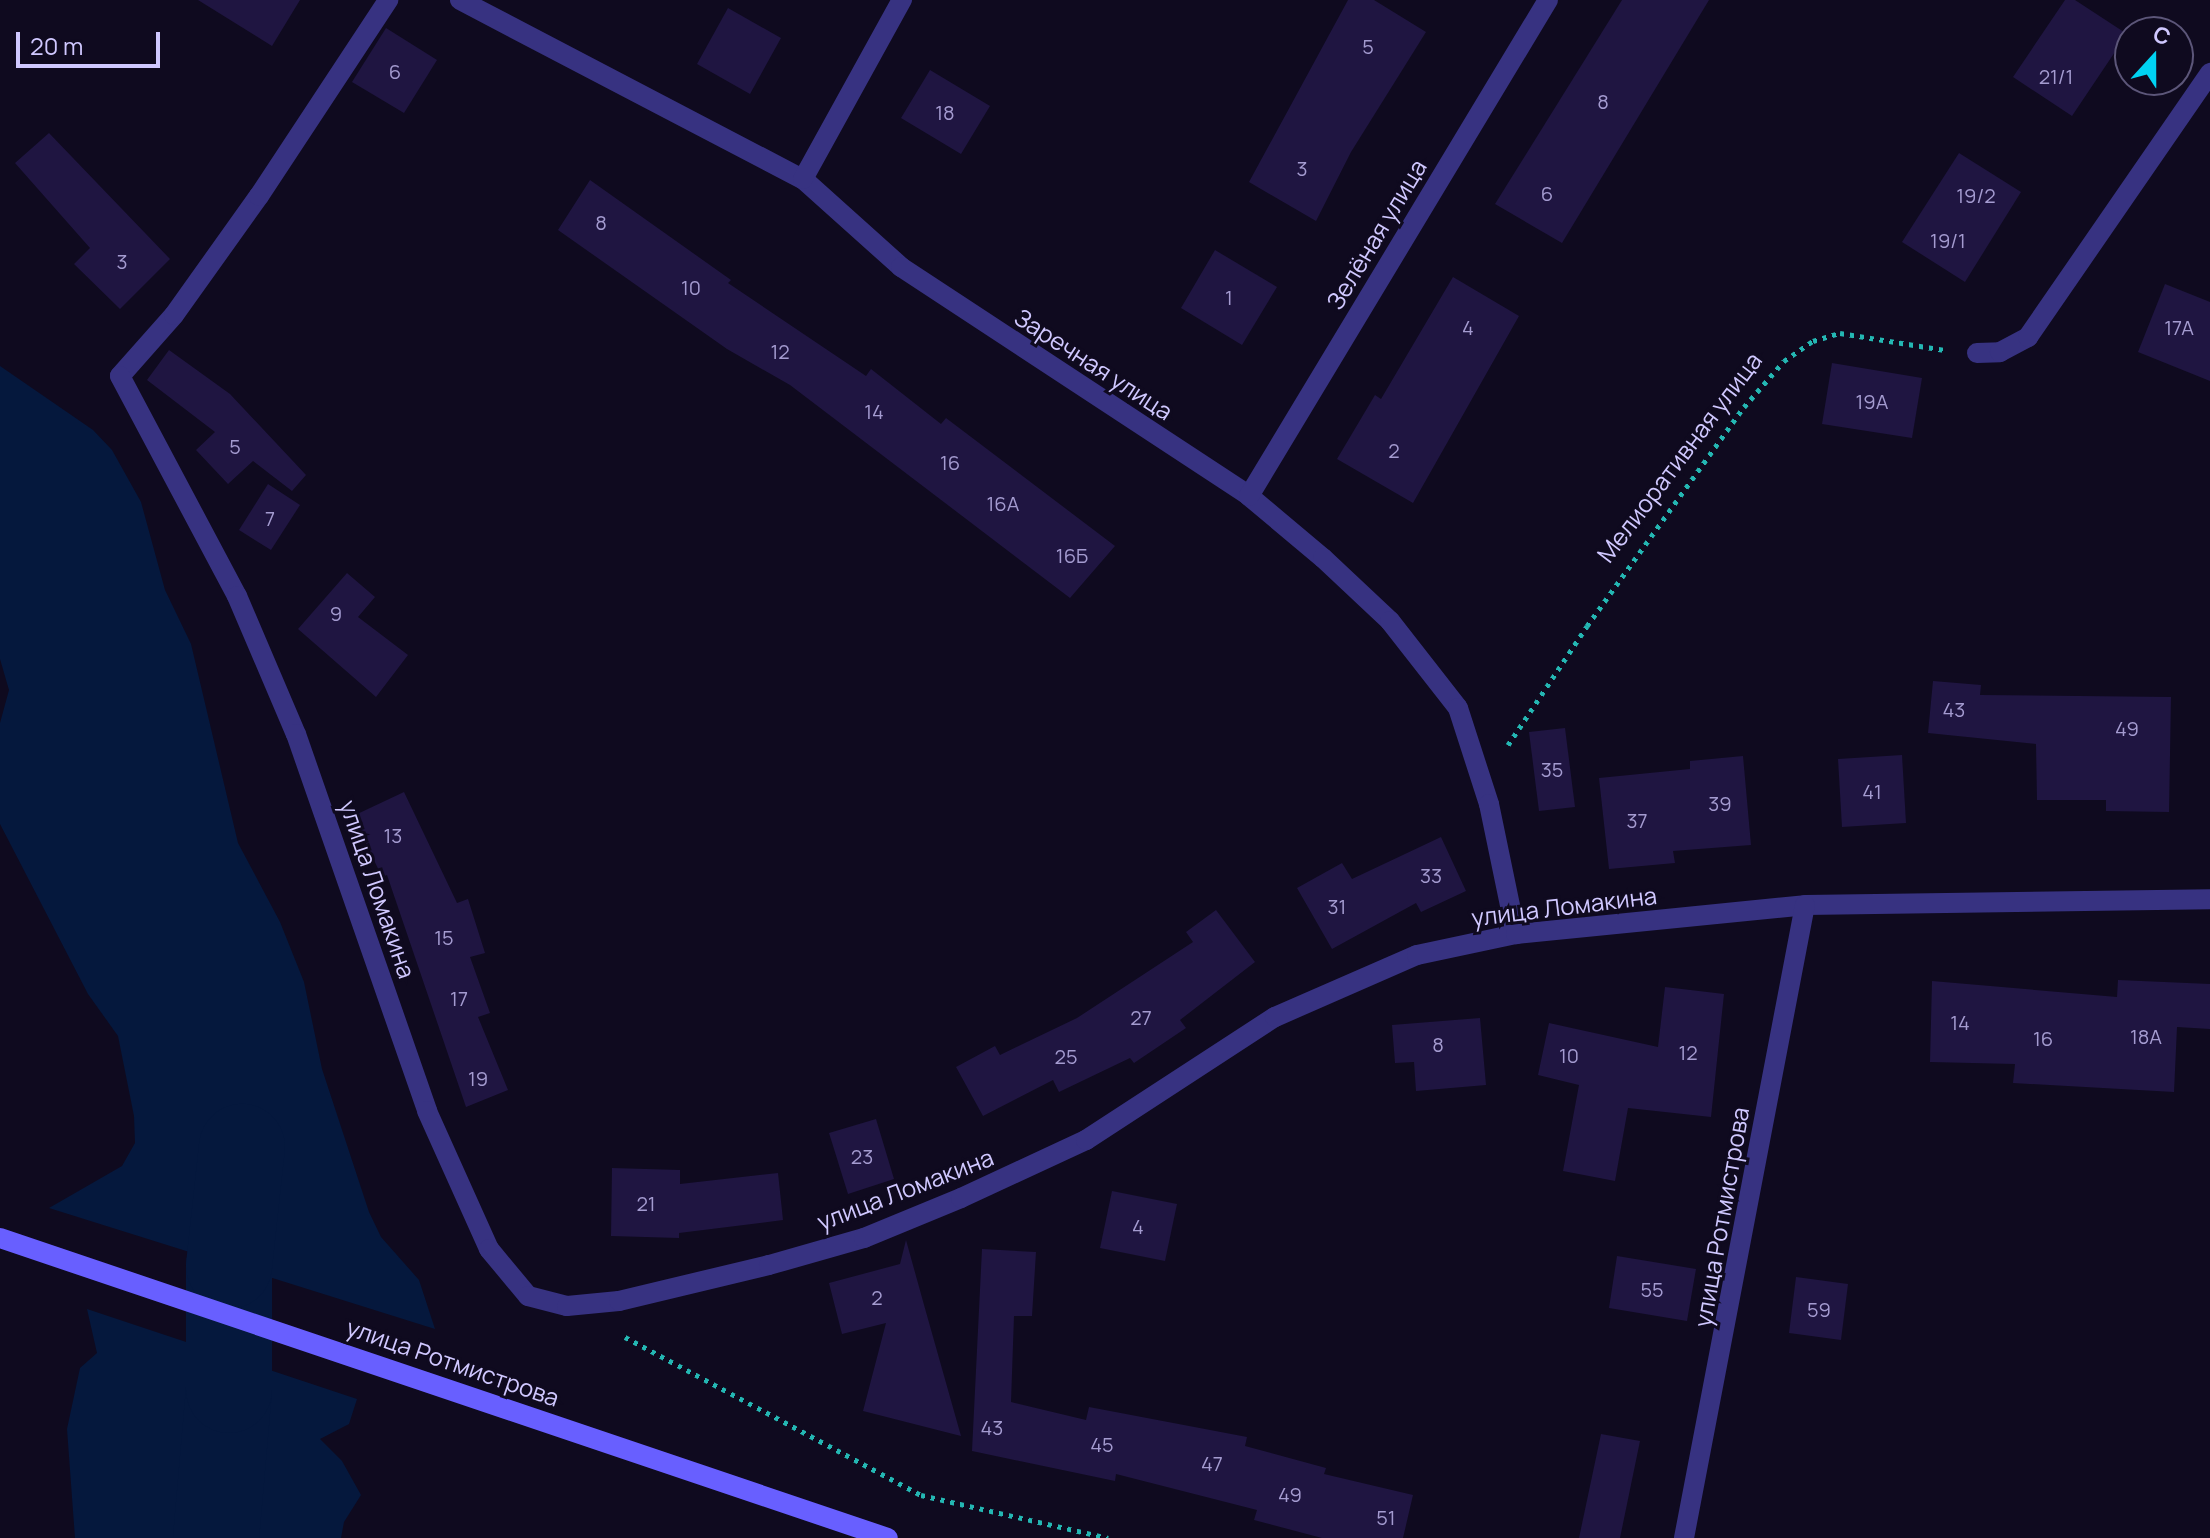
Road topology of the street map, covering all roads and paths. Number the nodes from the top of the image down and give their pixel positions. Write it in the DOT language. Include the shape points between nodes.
graph roads {
  1 [pos="388,0"];
  2 [pos="460,0"];
  3 [pos="902,0"];
  4 [pos="1548,0"];
  5 [pos="2210,73"];
  6 [pos="803,179"];
  7 [pos="1977,353"];
  8 [pos="1249,496"];
  9 [pos="1508,745"];
  10 [pos="2210,899"];
  11 [pos="1805,905"];
  12 [pos="1516,934"];
  13 [pos="0,1238"];
  14 [pos="622,1336"];
  15 [pos="888,1538"];
  16 [pos="1108,1538"];
  17 [pos="1684,1538"];
  1 -- 12 [label="street, улица Ломакина" via="259,196 174,315 120,376 237,596 296,734 427,1111 489,1249 528,1296 567,1306 619,1301 864,1238 1086,1140 1275,1017 1340,985 1417,955"];
  2 -- 6 [label="street, Заречная улица"];
  3 -- 6 [label="street"];
  4 -- 8 [label="street, Зелёная улица"];
  5 -- 7 [label="street" via="2028,337 2000,352"];
  6 -- 8 [label="street, Заречная улица" via="901,267"];
  7 -- 9 [label="path, Мелиоративная улица" via="1840,333 1813,341 1784,361 1679,497"];
  8 -- 12 [label="street, Заречная улица" via="1390,621 1458,708 1489,804"];
  10 -- 11 [label="street, улица Ломакина"];
  11 -- 12 [label="street, улица Ломакина"];
  11 -- 17 [label="street, улица Ротмистрова"];
  13 -- 15 [label="street, улица Ротмистрова"];
  14 -- 16 [label="path" via="921,1495"];
}
